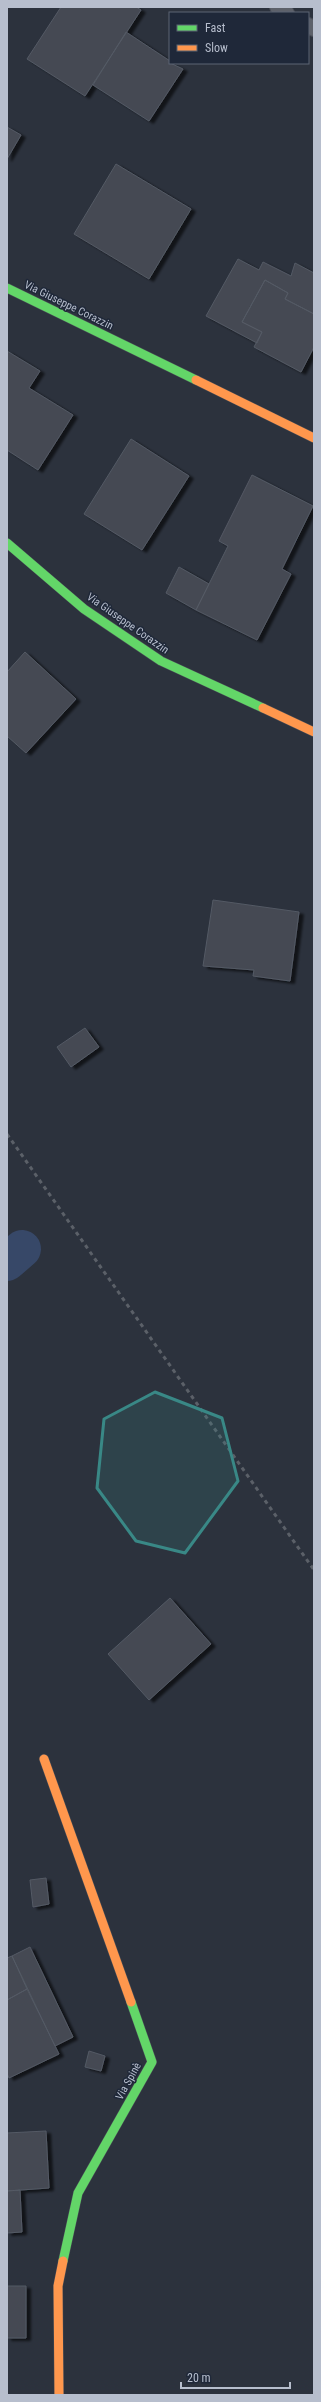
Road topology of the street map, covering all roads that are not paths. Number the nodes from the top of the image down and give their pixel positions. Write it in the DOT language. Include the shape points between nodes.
graph roads {
  1 [pos="7,288"];
  2 [pos="314,438"];
  3 [pos="7,543"];
  4 [pos="314,732"];
  5 [pos="44,1759"];
  6 [pos="59,2395"];
  1 -- 2 [label="street, Via Giuseppe Corazzin"];
  3 -- 4 [label="street, Via Giuseppe Corazzin" via="84,609 161,662"];
  5 -- 6 [label="street, Via Spinè" via="152,2062 78,2193 58,2286"];
}
